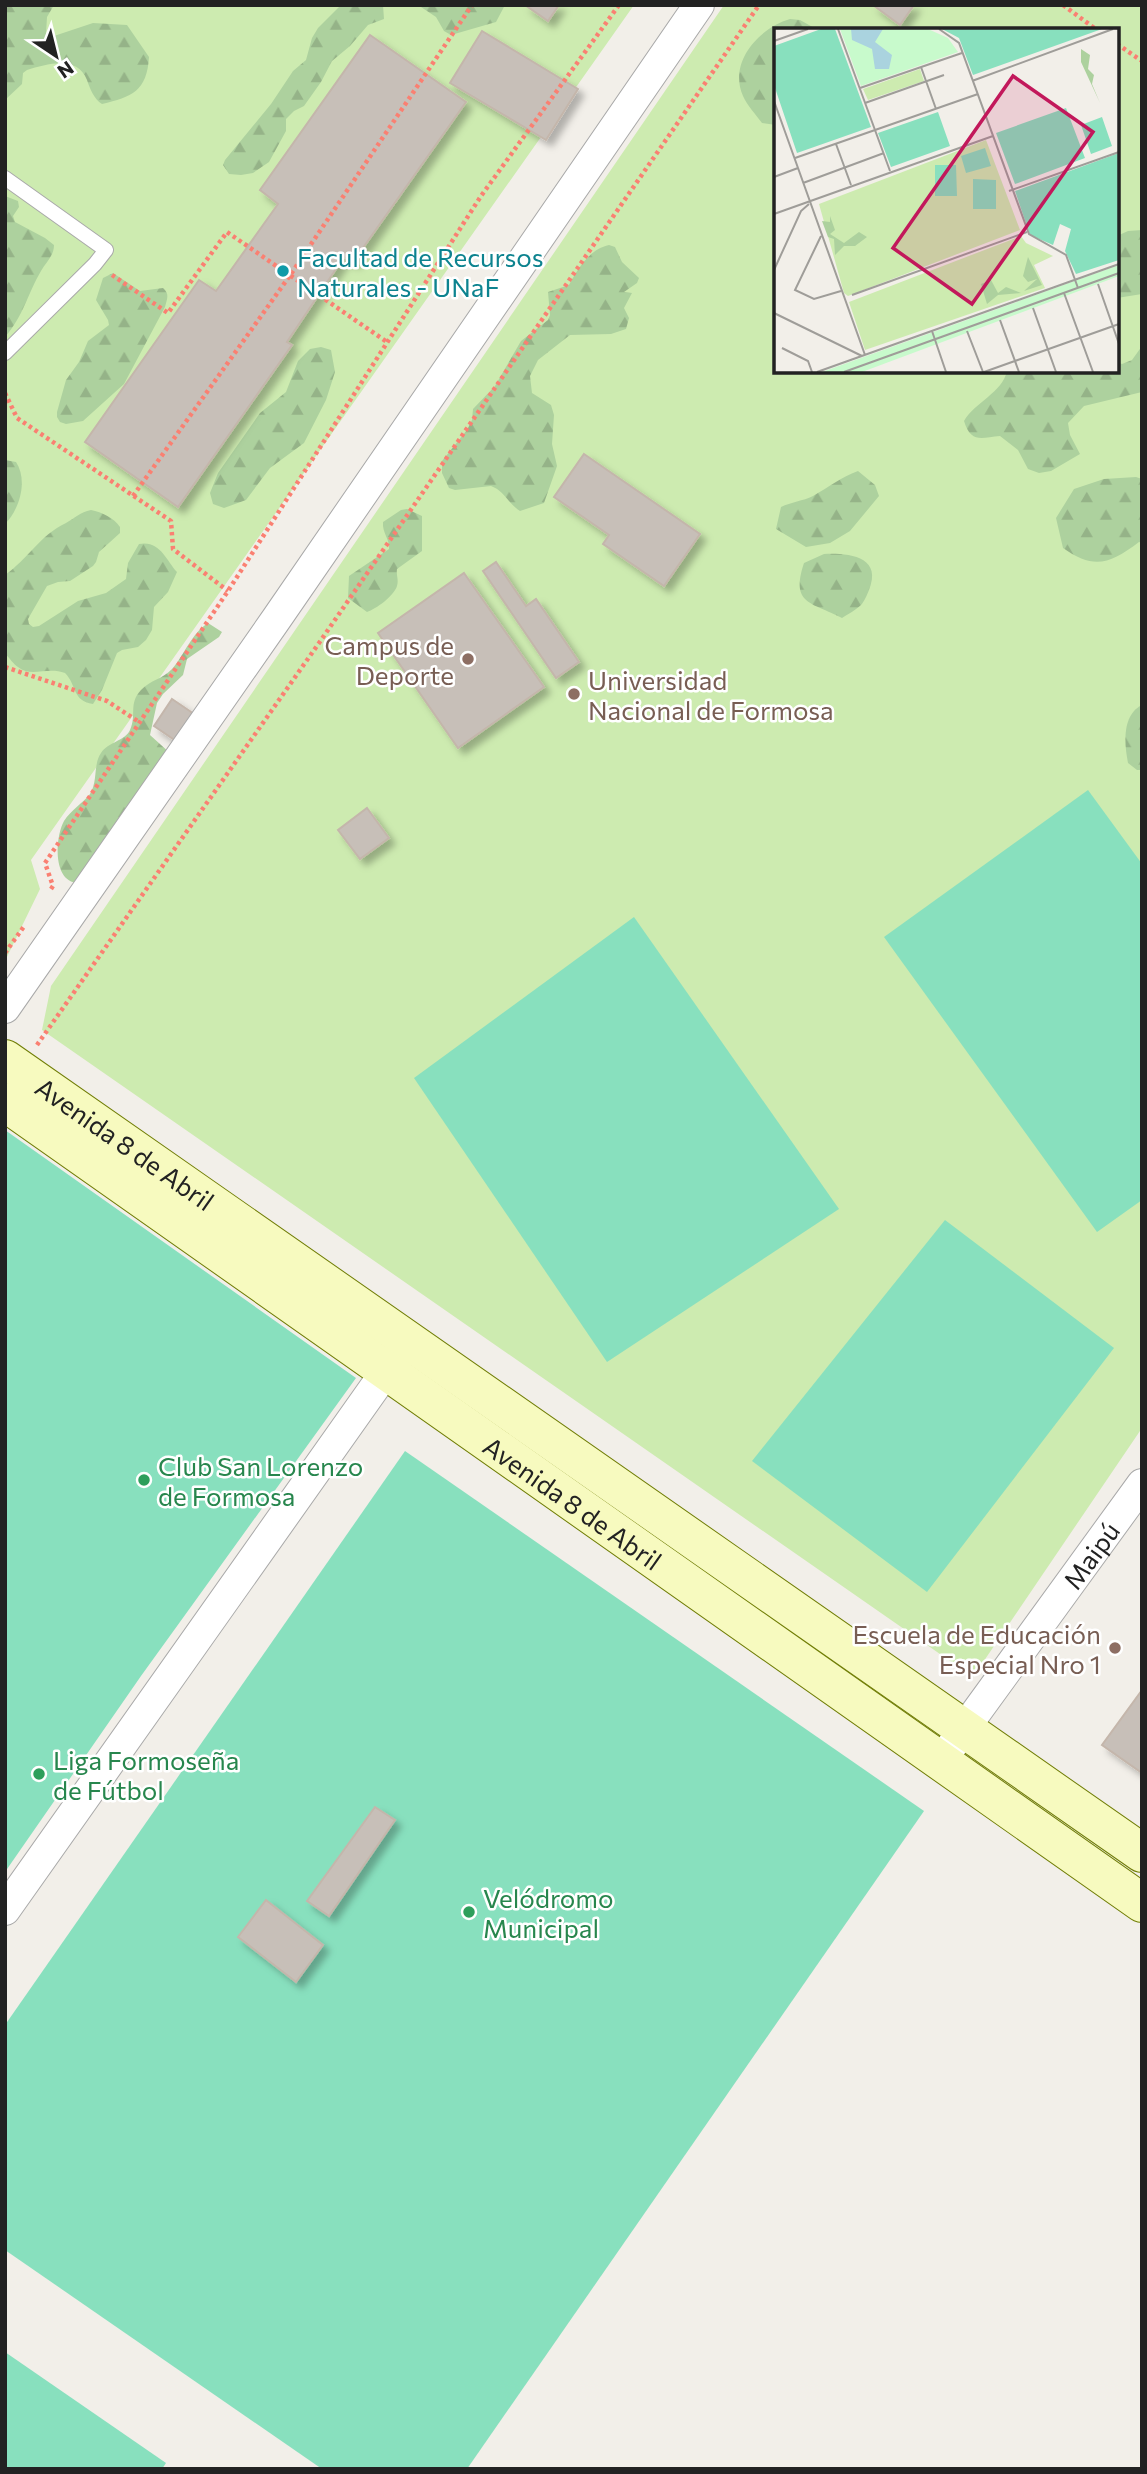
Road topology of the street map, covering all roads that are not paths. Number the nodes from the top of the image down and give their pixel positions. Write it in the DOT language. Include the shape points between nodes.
graph roads {
  1 [pos="699,5"];
  2 [pos="5,178"];
  3 [pos="5,353"];
  4 [pos="5,1007"];
  5 [pos="10,1077"];
  6 [pos="397,1355"];
  7 [pos="1142,1485"];
  8 [pos="965,1728"];
  9 [pos="940,1762"];
  10 [pos="1142,1853"];
  11 [pos="1142,1903"];
  12 [pos="5,1910"];
  1 -- 4 [label="street"];
  2 -- 3 [label="lane" via="106,250"];
  5 -- 6 [label="main road, Avenida 8 de Abril"];
  6 -- 8 [label="main road, Avenida 8 de Abril"];
  6 -- 9 [label="main road, Avenida 8 de Abril"];
  6 -- 12 [label="street"];
  7 -- 8 [label="street, Maipú"];
  8 -- 9 [label="street, Maipú"];
  8 -- 10 [label="main road, Avenida 8 de Abril"];
  9 -- 11 [label="main road, Avenida 8 de Abril"];
}
